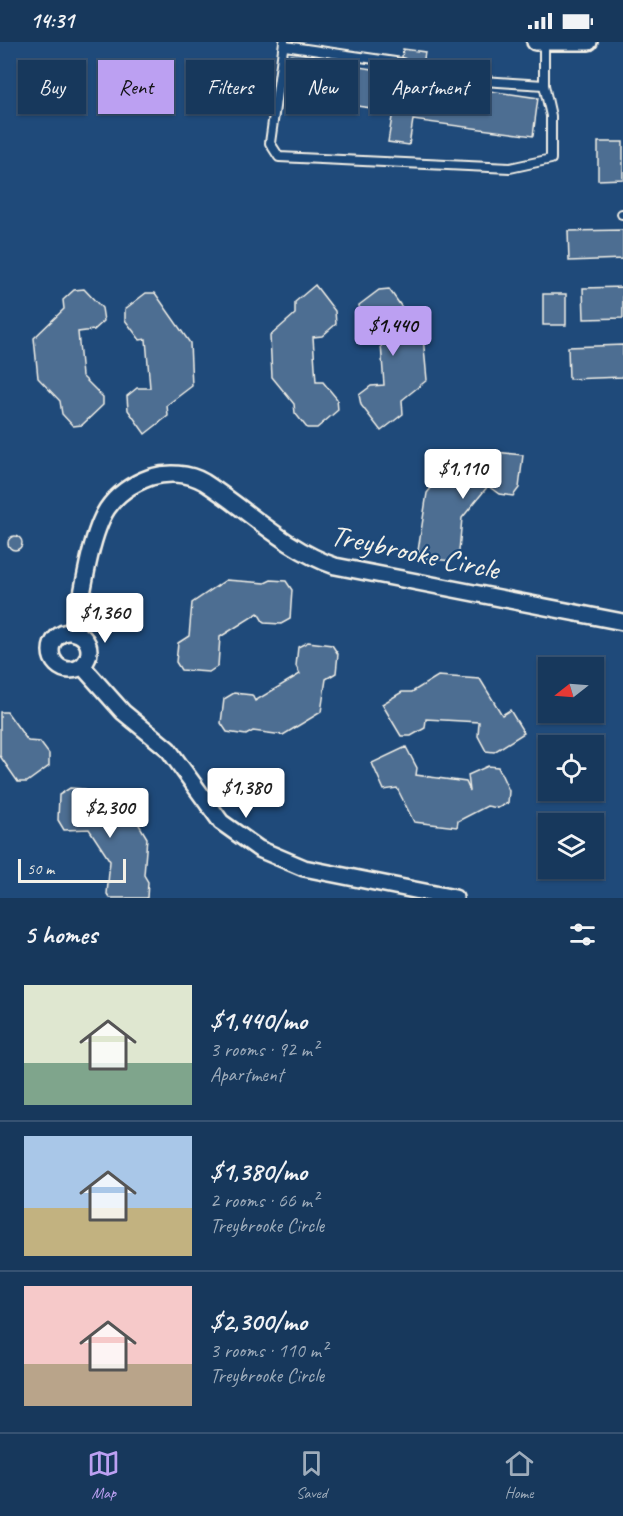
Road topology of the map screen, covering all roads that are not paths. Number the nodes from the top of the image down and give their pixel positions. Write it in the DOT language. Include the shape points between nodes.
graph roads {
  1 [pos="589,42"];
  2 [pos="540,43"];
  3 [pos="285,44"];
  4 [pos="384,60"];
  5 [pos="490,81"];
  6 [pos="544,85"];
  7 [pos="623,622"];
  8 [pos="75,633"];
  9 [pos="82,666"];
  10 [pos="456,898"];
  1 -- 2 [label="street"];
  2 -- 6 [label="lane"];
  3 -- 4 [label="lane"];
  3 -- 6 [label="lane" via="270,143 279,157 510,168 551,159 551,116"];
  5 -- 6 [label="lane"];
  7 -- 8 [label="street, Treybrooke Circle" via="335,566 308,557 201,480 169,474 135,484 108,507 94,540"];
  8 -- 9 [label="street" via="88,644 89,656"];
  8 -- 9 [label="street" via="58,637 51,652 55,663 65,670"];
  9 -- 10 [label="street" via="123,712 168,749 221,822 260,849 304,868"];
}
